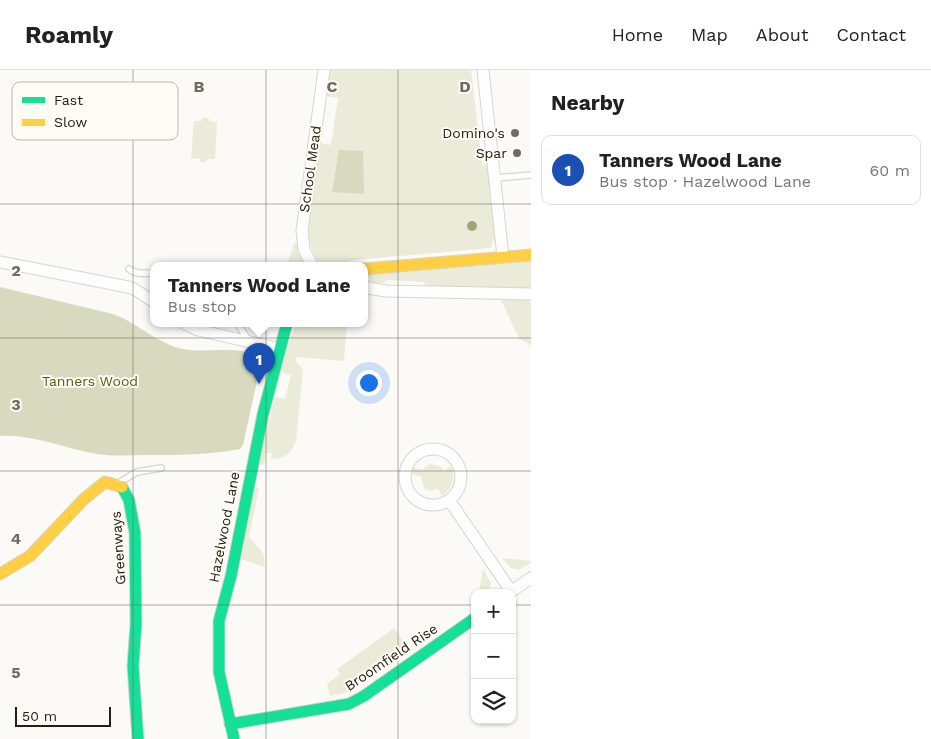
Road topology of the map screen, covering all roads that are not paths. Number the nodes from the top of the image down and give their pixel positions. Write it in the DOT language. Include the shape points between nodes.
graph roads {
  1 [pos="324,70"];
  2 [pos="483,70"];
  3 [pos="531,175"];
  4 [pos="496,178"];
  5 [pos="531,255"];
  6 [pos="503,257"];
  7 [pos="0,262"];
  8 [pos="310,262"];
  9 [pos="129,269"];
  10 [pos="368,269"];
  11 [pos="150,273"];
  12 [pos="368,288"];
  13 [pos="531,294"];
  14 [pos="150,300"];
  15 [pos="192,327"];
  16 [pos="240,327"];
  17 [pos="286,327"];
  18 [pos="249,340"];
  19 [pos="280,349"];
  20 [pos="161,468"];
  21 [pos="118,484"];
  22 [pos="449,500"];
  23 [pos="0,574"];
  24 [pos="531,578"];
  25 [pos="508,589"];
  26 [pos="514,589"];
  27 [pos="471,621"];
  28 [pos="230,724"];
  29 [pos="138,739"];
  30 [pos="234,739"];
  1 -- 8 [label="street, School Mead" via="302,231 304,250"];
  2 -- 4 [label="street"];
  3 -- 4 [label="lane"];
  4 -- 6 [label="street"];
  5 -- 6 [label="street"];
  6 -- 10 [label="street"];
  7 -- 14 [label="street" via="128,287"];
  9 -- 11 [label="lane" via="133,273"];
  12 -- 13 [label="street"];
  15 -- 18 [label="street"];
  16 -- 18 [label="lane"];
  17 -- 19 [label="street, Hazelwood Lane"];
  18 -- 19 [label="street"];
  19 -- 28 [label="street, Hazelwood Lane" via="257,440 219,621 219,672"];
  20 -- 21 [label="lane" via="137,472"];
  21 -- 23 [label="street" via="104,482 92,490 29,556"];
  21 -- 29 [label="street, Greenways" via="128,495 134,529 134,664"];
  22 -- 22 [label="street" via="460,485 460,469 455,460 444,451 435,449 416,454 406,468 404,478 410,493 415,499 432,505"];
  22 -- 25 [label="street"];
  24 -- 26 [label="street"];
  27 -- 28 [label="street, Broomfield Rise" via="349,704"];
  28 -- 30 [label="street, Hazelwood Lane"];
}
